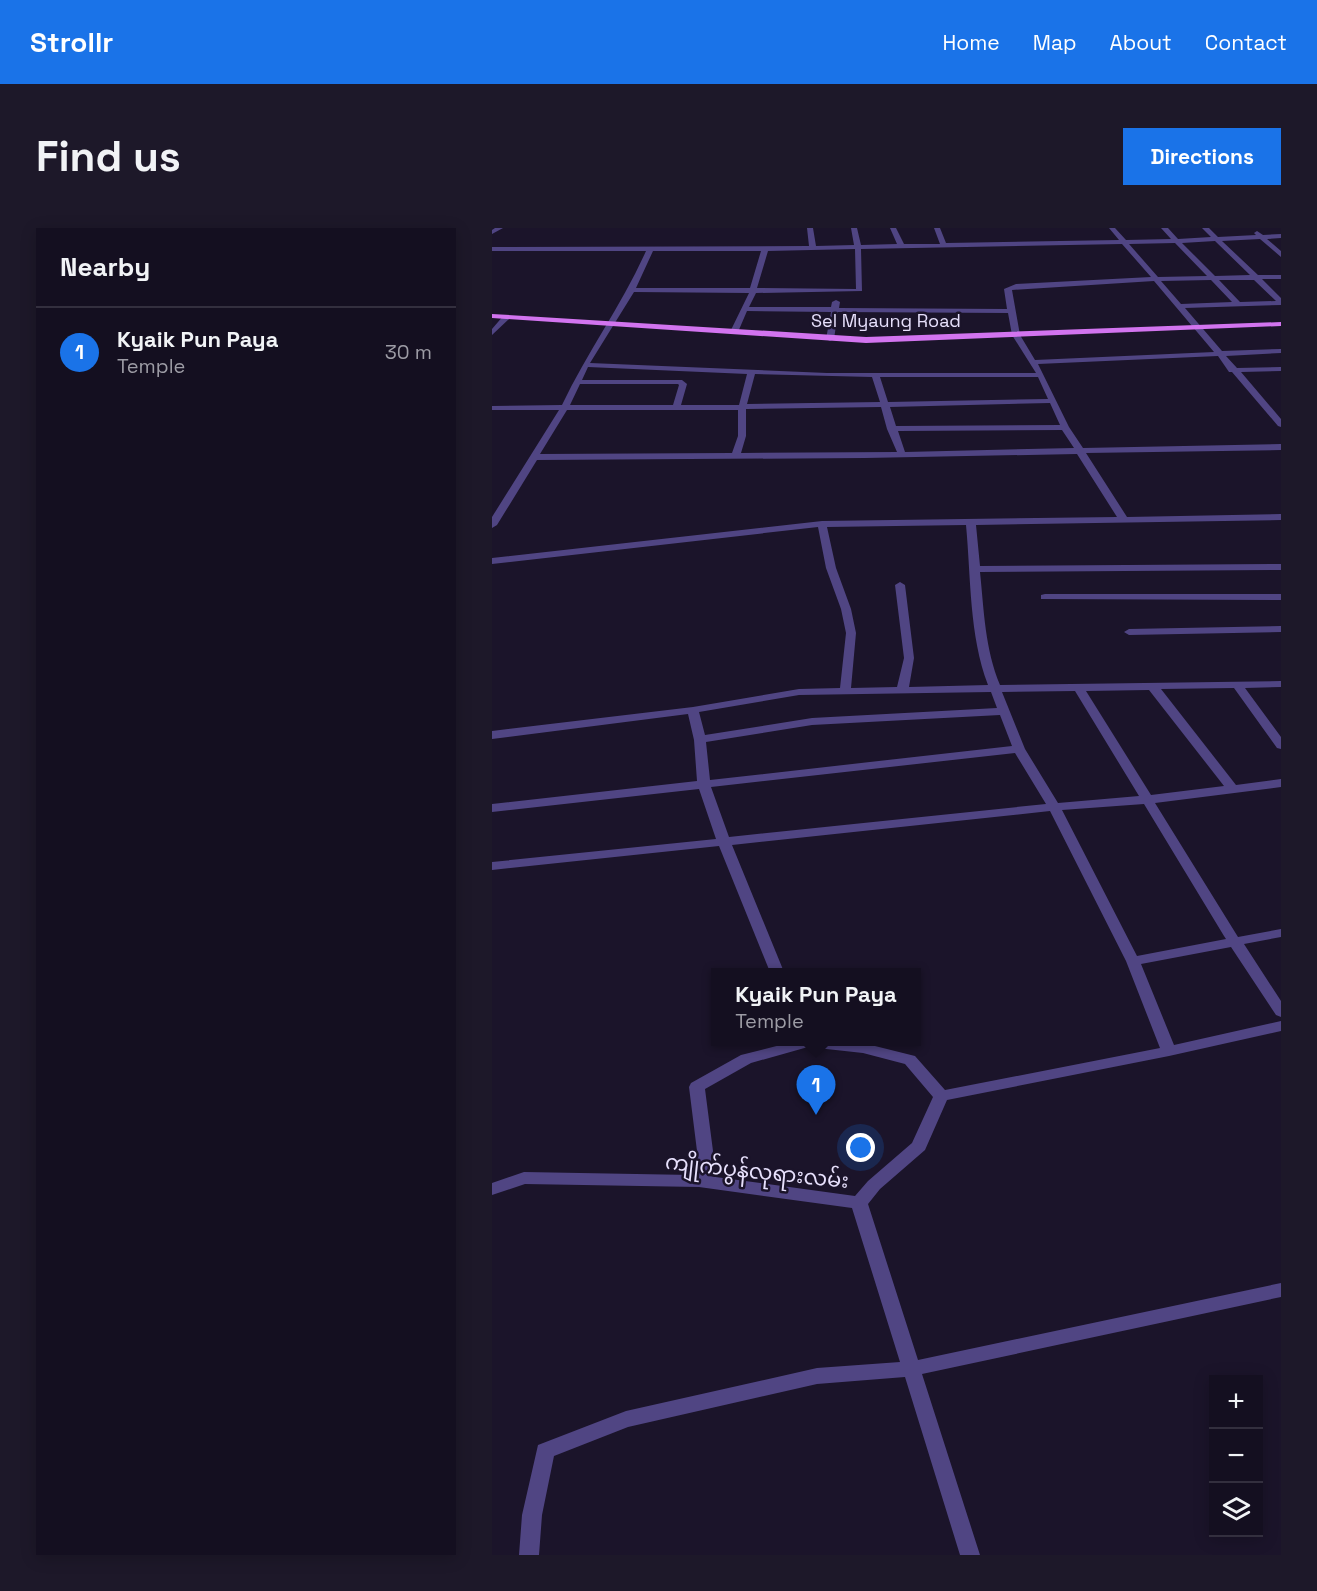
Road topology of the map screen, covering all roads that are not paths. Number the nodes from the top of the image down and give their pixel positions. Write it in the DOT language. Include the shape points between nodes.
graph roads {
  1 [pos="500,228"];
  2 [pos="810,228"];
  3 [pos="854,228"];
  4 [pos="893,228"];
  5 [pos="938,228"];
  6 [pos="1112,228"];
  7 [pos="1164,228"];
  8 [pos="1205,228"];
  9 [pos="1251,228"];
  10 [pos="492,232"];
  11 [pos="1281,236"];
  12 [pos="1261,237"];
  13 [pos="1216,239"];
  14 [pos="1176,241"];
  15 [pos="1125,242"];
  16 [pos="900,246"];
  17 [pos="944,246"];
  18 [pos="858,247"];
  19 [pos="813,248"];
  20 [pos="492,249"];
  21 [pos="765,249"];
  22 [pos="650,250"];
  23 [pos="1281,255"];
  24 [pos="1211,277"];
  25 [pos="1257,277"];
  26 [pos="1281,277"];
  27 [pos="1157,279"];
  28 [pos="632,290"];
  29 [pos="753,291"];
  30 [pos="839,292"];
  31 [pos="1281,302"];
  32 [pos="1238,304"];
  33 [pos="1179,306"];
  34 [pos="745,309"];
  35 [pos="834,310"];
  36 [pos="1011,310"];
  37 [pos="492,316"];
  38 [pos="507,317"];
  39 [pos="1281,324"];
  40 [pos="609,325"];
  41 [pos="1196,328"];
  42 [pos="734,332"];
  43 [pos="492,333"];
  44 [pos="1016,335"];
  45 [pos="830,339"];
  46 [pos="1281,351"];
  47 [pos="1218,354"];
  48 [pos="1032,362"];
  49 [pos="585,365"];
  50 [pos="1232,369"];
  51 [pos="1281,369"];
  52 [pos="751,373"];
  53 [pos="1041,375"];
  54 [pos="875,376"];
  55 [pos="577,382"];
  56 [pos="1051,401"];
  57 [pos="885,403"];
  58 [pos="742,407"];
  59 [pos="492,408"];
  60 [pos="676,408"];
  61 [pos="564,409"];
  62 [pos="1281,424"];
  63 [pos="1065,427"];
  64 [pos="891,429"];
  65 [pos="1281,447"];
  66 [pos="1081,451"];
  67 [pos="902,454"];
  68 [pos="736,456"];
  69 [pos="534,457"];
  70 [pos="1281,518"];
  71 [pos="1124,520"];
  72 [pos="971,522"];
  73 [pos="822,524"];
  74 [pos="492,525"];
  75 [pos="492,561"];
  76 [pos="1281,567"];
  77 [pos="975,569"];
  78 [pos="900,585"];
  79 [pos="1045,597"];
  80 [pos="1281,597"];
  81 [pos="1281,629"];
  82 [pos="1129,632"];
  83 [pos="1281,684"];
  84 [pos="1237,685"];
  85 [pos="1152,687"];
  86 [pos="1079,688"];
  87 [pos="996,689"];
  88 [pos="845,691"];
  89 [pos="902,691"];
  90 [pos="693,710"];
  91 [pos="1003,711"];
  92 [pos="492,735"];
  93 [pos="700,740"];
  94 [pos="1281,745"];
  95 [pos="1019,749"];
  96 [pos="1281,783"];
  97 [pos="704,786"];
  98 [pos="1231,788"];
  99 [pos="1147,800"];
  100 [pos="1054,807"];
  101 [pos="492,808"];
  102 [pos="724,842"];
  103 [pos="492,866"];
  104 [pos="1281,933"];
  105 [pos="1235,942"];
  106 [pos="1133,961"];
  107 [pos="775,968"];
  108 [pos="1281,1012"];
  109 [pos="1281,1026"];
  110 [pos="791,1046"];
  111 [pos="844,1046"];
  112 [pos="1169,1051"];
  113 [pos="941,1096"];
  114 [pos="524,1178"];
  115 [pos="492,1180"];
  116 [pos="699,1181"];
  117 [pos="492,1189"];
  118 [pos="860,1203"];
  119 [pos="1281,1290"];
  120 [pos="912,1369"];
  121 [pos="529,1555"];
  122 [pos="970,1555"];
  1 -- 10 [label="street"];
  2 -- 19 [label="street"];
  3 -- 18 [label="street"];
  4 -- 16 [label="street"];
  5 -- 17 [label="street"];
  6 -- 15 [label="street"];
  7 -- 14 [label="street"];
  8 -- 13 [label="street"];
  9 -- 12 [label="street"];
  11 -- 12 [label="street"];
  12 -- 13 [label="street"];
  12 -- 23 [label="street"];
  13 -- 14 [label="street"];
  13 -- 25 [label="street"];
  14 -- 15 [label="street"];
  14 -- 24 [label="street"];
  15 -- 17 [label="street"];
  15 -- 27 [label="street"];
  16 -- 17 [label="street"];
  16 -- 18 [label="street"];
  18 -- 19 [label="street"];
  18 -- 30 [label="street" via="860,290"];
  19 -- 21 [label="street"];
  20 -- 22 [label="street"];
  21 -- 22 [label="street"];
  21 -- 29 [label="street"];
  22 -- 28 [label="street"];
  24 -- 25 [label="street"];
  24 -- 27 [label="street"];
  24 -- 32 [label="street"];
  25 -- 26 [label="street"];
  25 -- 31 [label="street"];
  27 -- 33 [label="street"];
  27 -- 36 [label="street" via="1016,286 1008,289"];
  28 -- 29 [label="street"];
  28 -- 40 [label="street"];
  29 -- 30 [label="street"];
  29 -- 34 [label="street"];
  30 -- 35 [label="street"];
  31 -- 32 [label="street"];
  32 -- 33 [label="street"];
  33 -- 41 [label="street"];
  34 -- 35 [label="street"];
  34 -- 42 [label="street"];
  35 -- 36 [label="street"];
  35 -- 45 [label="street"];
  36 -- 44 [label="street"];
  37 -- 38 [label="main road, Sel Myaung Road"];
  38 -- 40 [label="main road, Sel Myaung Road"];
  38 -- 43 [label="street"];
  39 -- 41 [label="main road, Sel Myaung Road"];
  40 -- 42 [label="main road, Sel Myaung Road"];
  40 -- 49 [label="street"];
  41 -- 44 [label="main road, Sel Myaung Road"];
  41 -- 47 [label="street"];
  42 -- 45 [label="main road, Sel Myaung Road"];
  44 -- 45 [label="main road, Sel Myaung Road"];
  44 -- 48 [label="street"];
  46 -- 47 [label="street"];
  47 -- 48 [label="street"];
  47 -- 50 [label="street"];
  48 -- 53 [label="street"];
  49 -- 52 [label="street"];
  49 -- 55 [label="street"];
  50 -- 51 [label="street"];
  50 -- 62 [label="street"];
  52 -- 54 [label="street"];
  52 -- 58 [label="street"];
  53 -- 54 [label="street"];
  53 -- 56 [label="street"];
  54 -- 57 [label="street"];
  55 -- 60 [label="street" via="680,382 683,384"];
  55 -- 61 [label="street"];
  56 -- 57 [label="street"];
  56 -- 63 [label="street"];
  57 -- 58 [label="street"];
  57 -- 64 [label="street"];
  58 -- 60 [label="street"];
  58 -- 68 [label="street" via="742,436"];
  59 -- 61 [label="street"];
  60 -- 61 [label="street"];
  61 -- 69 [label="street"];
  63 -- 64 [label="street"];
  63 -- 66 [label="street"];
  64 -- 67 [label="street"];
  65 -- 66 [label="street"];
  66 -- 67 [label="street"];
  66 -- 71 [label="street"];
  67 -- 68 [label="street"];
  68 -- 69 [label="street"];
  69 -- 74 [label="street"];
  70 -- 71 [label="street"];
  71 -- 72 [label="street"];
  72 -- 73 [label="street"];
  72 -- 77 [label="street"];
  73 -- 75 [label="street"];
  73 -- 88 [label="street" via="851,633"];
  76 -- 77 [label="street"];
  77 -- 87 [label="street" via="986,664"];
  78 -- 89 [label="street" via="909,658"];
  79 -- 80 [label="street"];
  81 -- 82 [label="street"];
  83 -- 84 [label="street"];
  84 -- 85 [label="street"];
  84 -- 94 [label="street"];
  85 -- 86 [label="street"];
  85 -- 98 [label="street"];
  86 -- 87 [label="street"];
  86 -- 99 [label="street"];
  87 -- 89 [label="street"];
  87 -- 91 [label="street"];
  88 -- 89 [label="street"];
  88 -- 90 [label="street" via="799,692"];
  90 -- 92 [label="street"];
  90 -- 93 [label="street"];
  91 -- 93 [label="street" via="838,718 743,730"];
  91 -- 95 [label="street"];
  93 -- 97 [label="street"];
  95 -- 97 [label="street"];
  95 -- 100 [label="street"];
  96 -- 98 [label="street"];
  97 -- 101 [label="street"];
  97 -- 102 [label="street"];
  98 -- 99 [label="street"];
  99 -- 100 [label="street"];
  99 -- 105 [label="street"];
  100 -- 102 [label="street"];
  100 -- 106 [label="street"];
  102 -- 103 [label="street"];
  102 -- 107 [label="street"];
  104 -- 105 [label="street"];
  105 -- 106 [label="street"];
  105 -- 108 [label="street"];
  106 -- 112 [label="street"];
  109 -- 112 [label="street"];
  110 -- 116 [label="street" via="746,1059 697,1087 705,1151"];
  111 -- 113 [label="street" via="910,1060"];
  112 -- 113 [label="street"];
  113 -- 118 [label="street, ကျိုက်ပွန်လုရားလမ်း" via="919,1146 874,1185"];
  114 -- 115 [label="street"];
  114 -- 116 [label="street, ကျိုက်ပွန်လုရားလမ်း"];
  114 -- 117 [label="street, ကျိုက်ပွန်လုရားလမ်း"];
  116 -- 118 [label="street, ကျိုက်ပွန်လုရားလမ်း"];
  118 -- 120 [label="street"];
  119 -- 120 [label="street"];
  120 -- 121 [label="street" via="818,1376 638,1416 545,1451 532,1515"];
  120 -- 122 [label="street"];
}
